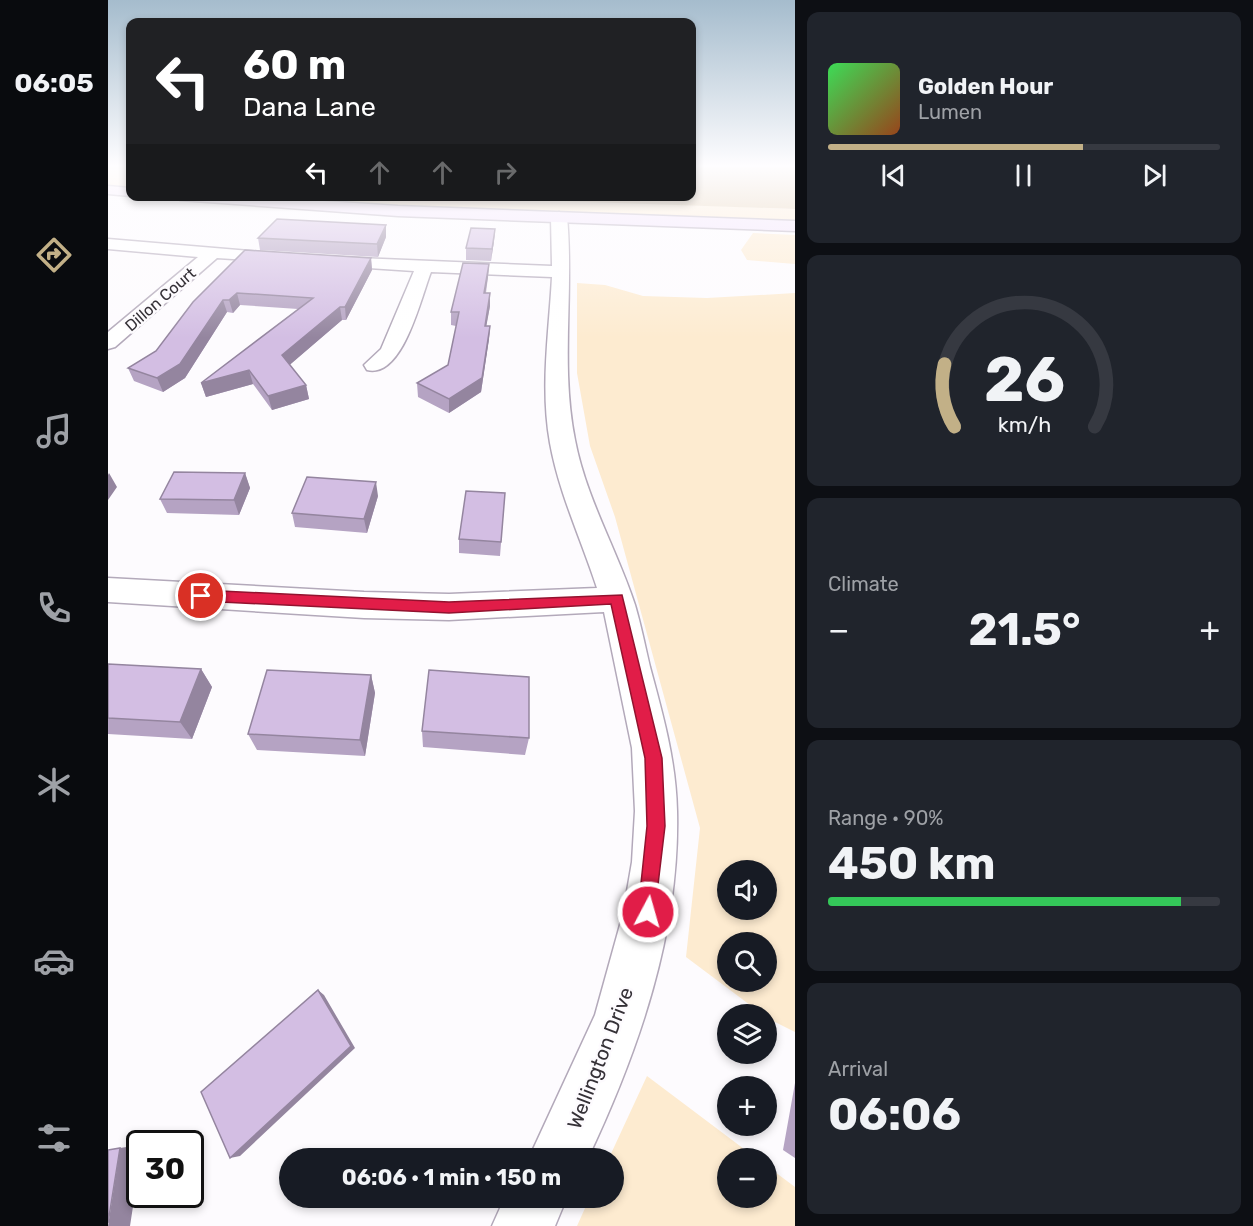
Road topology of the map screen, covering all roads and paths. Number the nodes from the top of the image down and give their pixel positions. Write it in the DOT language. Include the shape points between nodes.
graph roads {
  1 [pos="560,224"];
  2 [pos="748,224"];
  3 [pos="795,226"];
  4 [pos="108,244"];
  5 [pos="212,254"];
  6 [pos="424,267"];
  7 [pos="563,272"];
  8 [pos="108,343"];
  9 [pos="375,365"];
  10 [pos="108,590"];
  11 [pos="617,599"];
  12 [pos="563,1148"];
  13 [pos="532,1208"];
  14 [pos="522,1226"];
  1 -- 7 [label="street, Wellington Drive"];
  2 -- 3 [label="street"];
  4 -- 5 [label="street"];
  5 -- 6 [label="street"];
  5 -- 8 [label="street, Dillon Court"];
  6 -- 7 [label="street"];
  6 -- 9 [label="street" via="390,352"];
  7 -- 11 [label="street, Wellington Drive" via="555,398 562,443 580,504"];
  10 -- 11 [label="street" via="449,608"];
  11 -- 12 [label="street, Wellington Drive" via="653,758 656,826 648,912 622,1009 579,1119"];
  13 -- 14 [label="street"];
}
